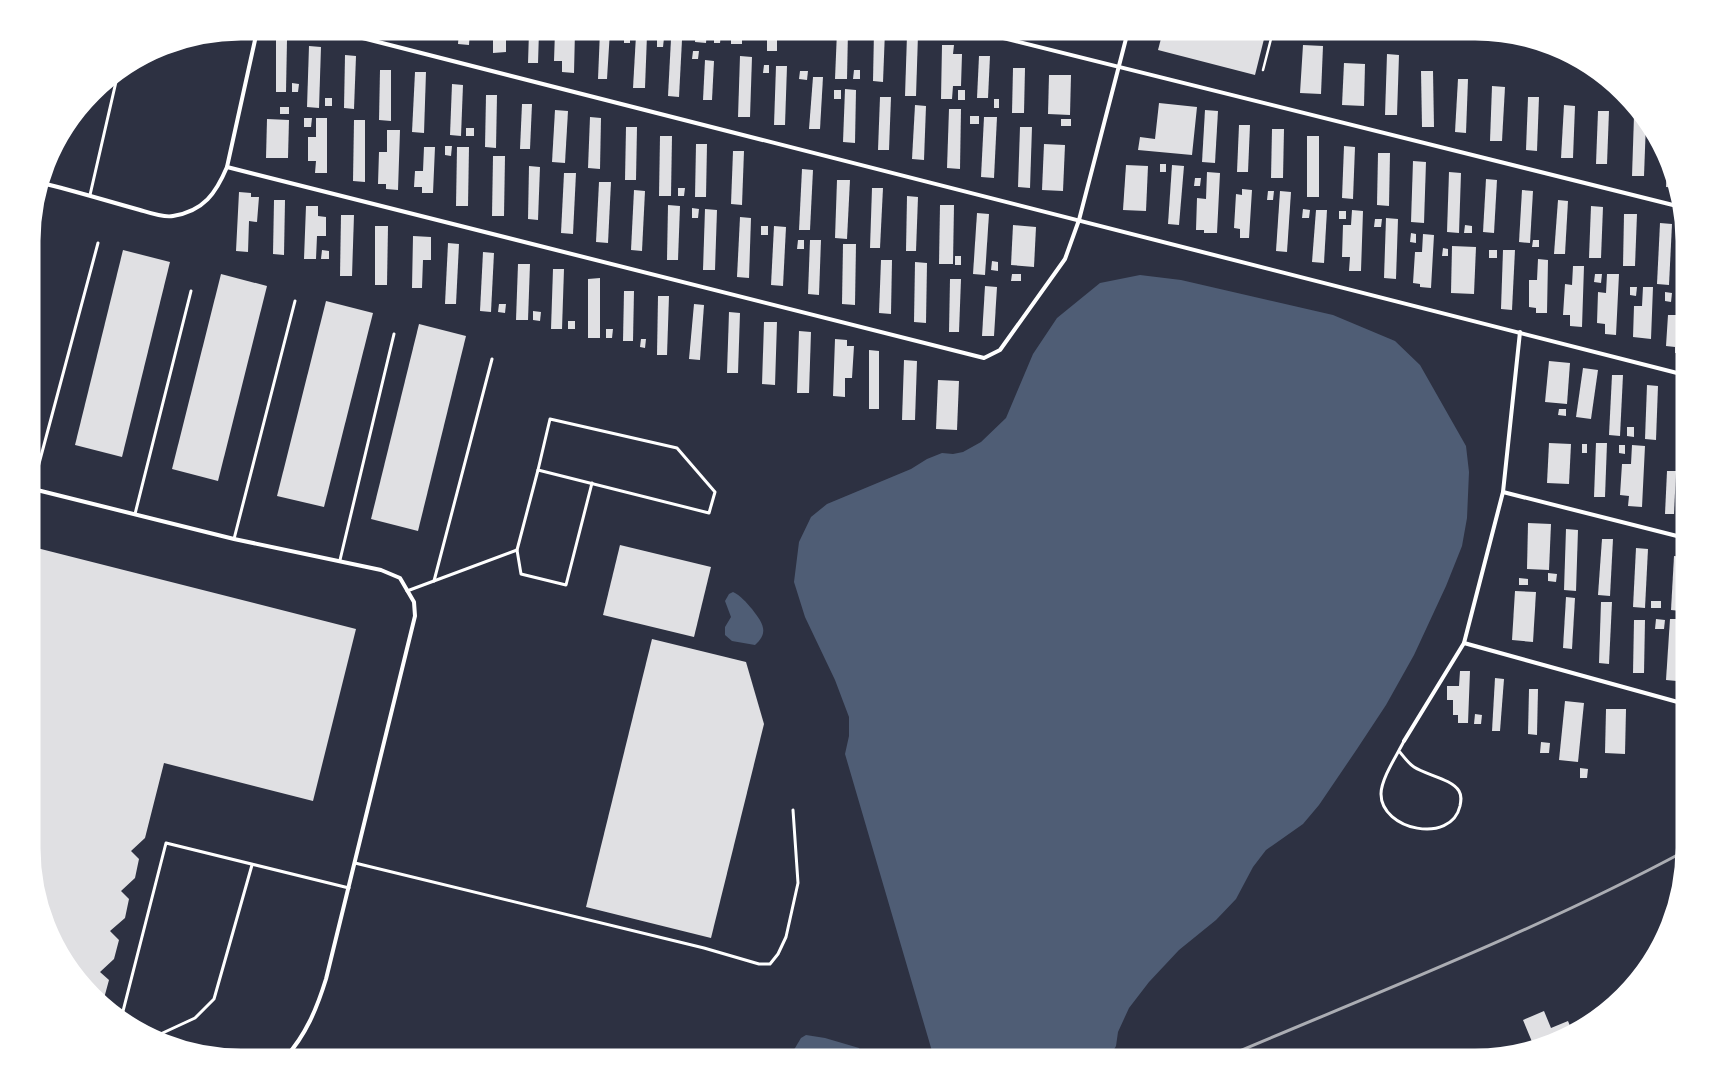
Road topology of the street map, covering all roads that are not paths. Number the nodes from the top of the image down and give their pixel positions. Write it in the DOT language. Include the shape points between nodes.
graph roads {
  1 [pos="255,38"];
  2 [pos="363,38"];
  3 [pos="1004,38"];
  4 [pos="1126,38"];
  5 [pos="1118,66"];
  6 [pos="116,81"];
  7 [pos="227,167"];
  8 [pos="46,184"];
  9 [pos="90,196"];
  10 [pos="1675,205"];
  11 [pos="1079,220"];
  12 [pos="98,243"];
  13 [pos="191,291"];
  14 [pos="295,301"];
  15 [pos="1520,332"];
  16 [pos="394,334"];
  17 [pos="492,359"];
  18 [pos="1678,373"];
  19 [pos="38,469"];
  20 [pos="538,470"];
  21 [pos="592,483"];
  22 [pos="38,489"];
  23 [pos="1503,492"];
  24 [pos="135,514"];
  25 [pos="1678,536"];
  26 [pos="234,539"];
  27 [pos="517,550"];
  28 [pos="340,560"];
  29 [pos="434,581"];
  30 [pos="408,591"];
  31 [pos="1464,643"];
  32 [pos="1678,702"];
  33 [pos="1404,741"];
  34 [pos="1399,751"];
  35 [pos="793,810"];
  36 [pos="355,863"];
  37 [pos="252,865"];
  38 [pos="348,888"];
  39 [pos="123,1013"];
  40 [pos="160,1034"];
  41 [pos="291,1051"];
  1 -- 7 [label="street"];
  2 -- 11 [label="street"];
  3 -- 5 [label="street"];
  4 -- 5 [label="street"];
  5 -- 10 [label="street"];
  5 -- 11 [label="street"];
  6 -- 9 [label="lane"];
  7 -- 9 [label="street" via="218,188 206,202 190,212 172,217"];
  7 -- 11 [label="street" via="984,358 1000,350 1065,259"];
  8 -- 9 [label="street"];
  11 -- 15 [label="street"];
  12 -- 19 [label="lane"];
  13 -- 24 [label="lane"];
  14 -- 26 [label="lane"];
  15 -- 18 [label="street"];
  15 -- 23 [label="street"];
  16 -- 28 [label="lane"];
  17 -- 29 [label="lane"];
  20 -- 21 [label="lane"];
  20 -- 21 [label="lane" via="550,419 677,448 715,492 709,513"];
  20 -- 27 [label="lane"];
  21 -- 27 [label="lane" via="566,585 521,574"];
  22 -- 24 [label="street"];
  23 -- 25 [label="street"];
  23 -- 31 [label="street"];
  24 -- 26 [label="street"];
  26 -- 28 [label="street"];
  27 -- 29 [label="lane"];
  28 -- 30 [label="street" via="381,570 400,578"];
  29 -- 30 [label="lane"];
  30 -- 36 [label="street" via="414,602 415,616"];
  31 -- 32 [label="street"];
  31 -- 33 [label="street"];
  33 -- 34 [label="lane"];
  34 -- 34 [label="lane" via="1413,767 1459,790 1462,798 1460,808 1455,818 1444,826 1429,830 1415,828 1398,821 1388,813 1382,802 1381,793"];
  35 -- 36 [label="lane" via="798,883 786,937 770,964 759,964 704,948"];
  36 -- 38 [label="street"];
  37 -- 38 [label="lane"];
  37 -- 39 [label="lane" via="166,842"];
  37 -- 40 [label="lane" via="214,999 195,1018"];
  38 -- 41 [label="street" via="319,1004 308,1027"];
}
